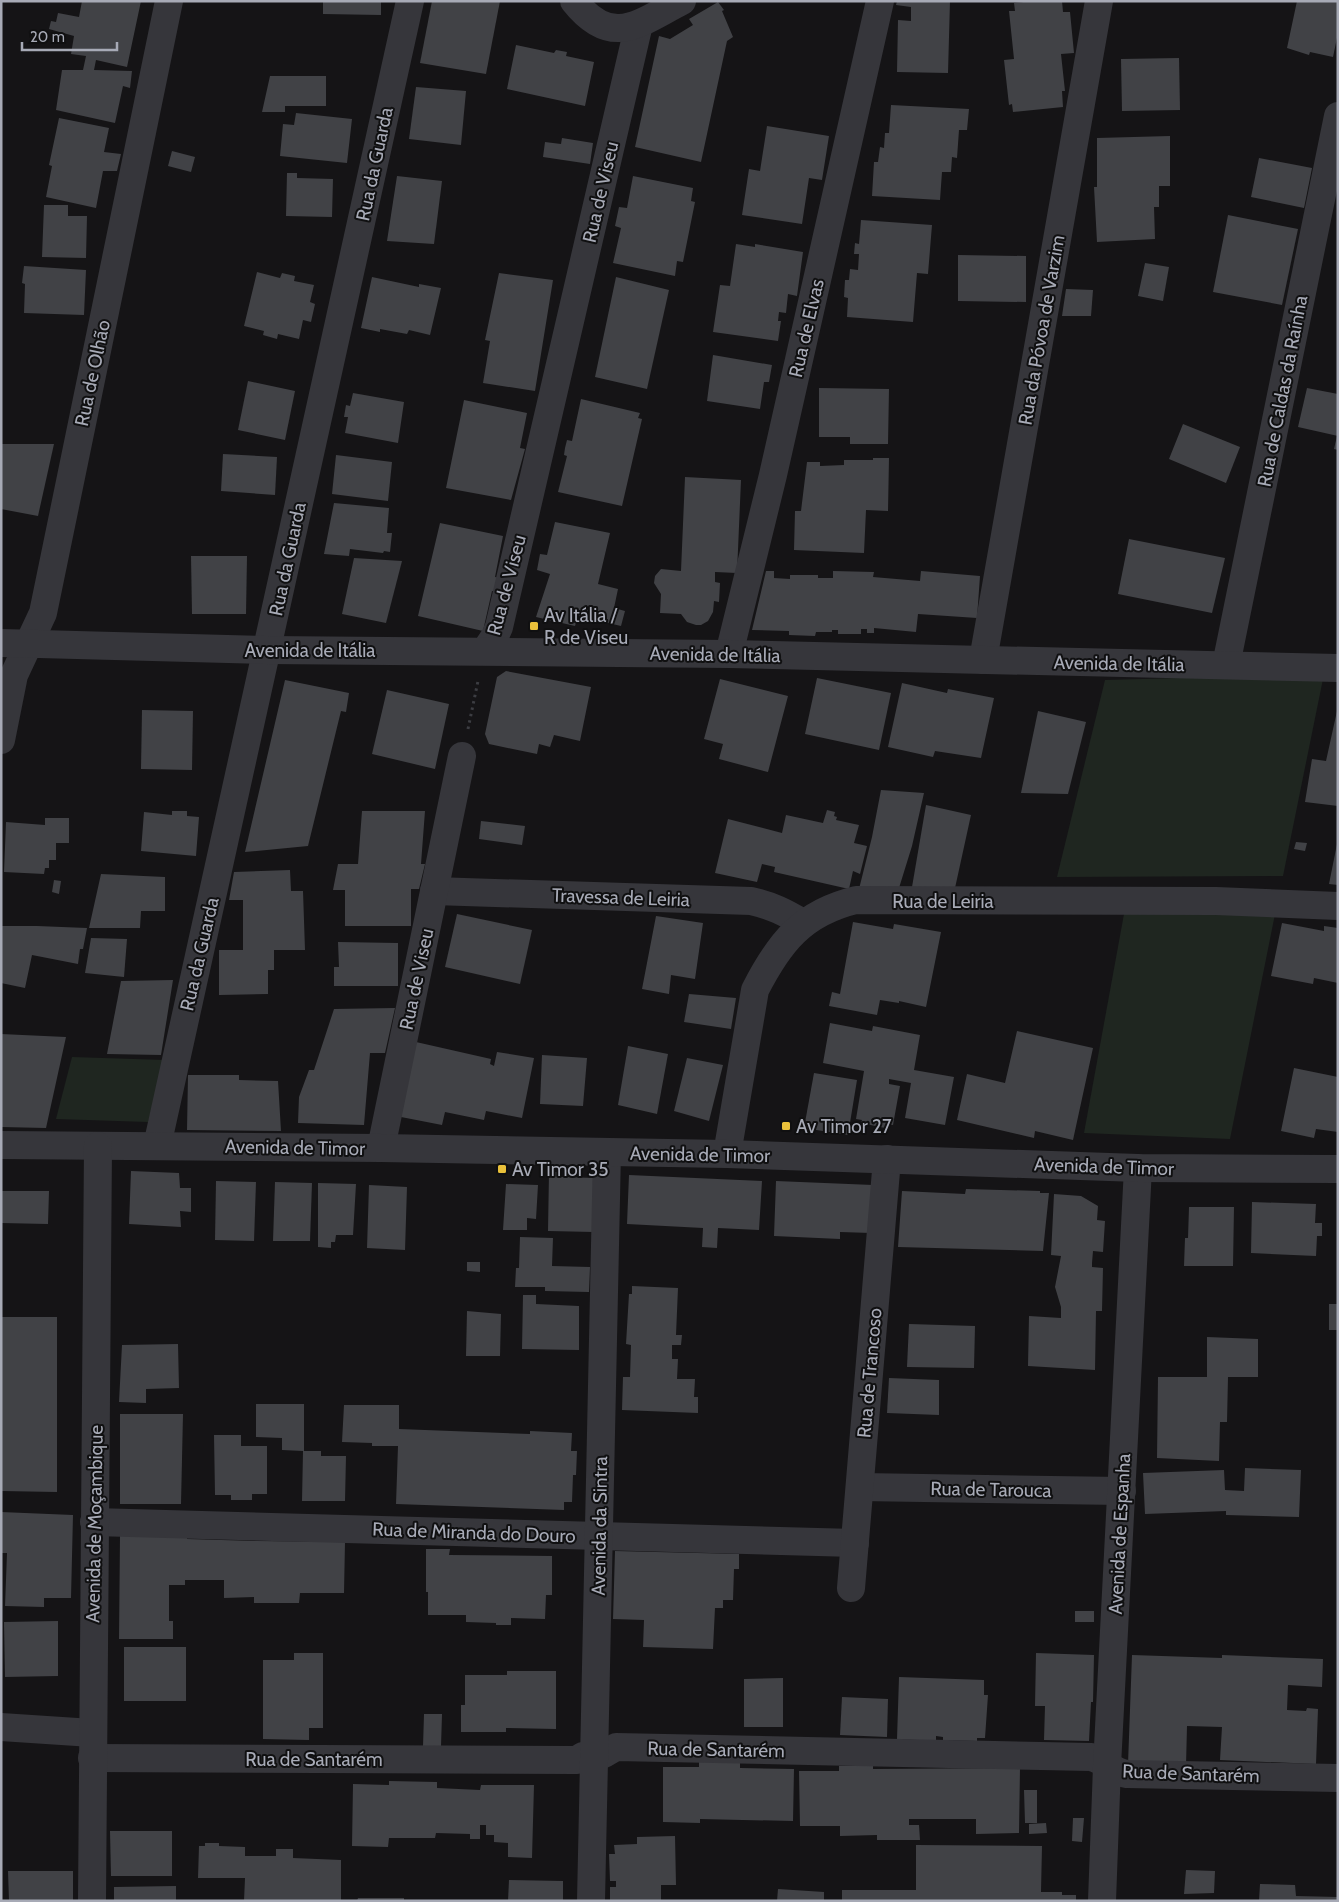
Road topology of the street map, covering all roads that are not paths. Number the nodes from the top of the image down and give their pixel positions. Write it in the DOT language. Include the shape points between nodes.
graph roads {
  1 [pos="169,1"];
  2 [pos="410,1"];
  3 [pos="574,1"];
  4 [pos="682,1"];
  5 [pos="880,1"];
  6 [pos="1099,1"];
  7 [pos="639,24"];
  8 [pos="1338,116"];
  9 [pos="1328,216"];
  10 [pos="1,642"];
  11 [pos="29,643"];
  12 [pos="267,650"];
  13 [pos="485,651"];
  14 [pos="730,654"];
  15 [pos="984,660"];
  16 [pos="1226,665"];
  17 [pos="1338,668"];
  18 [pos="1,740"];
  19 [pos="462,756"];
  20 [pos="434,892"];
  21 [pos="1338,906"];
  22 [pos="803,923"];
  23 [pos="1,1145"];
  24 [pos="98,1146"];
  25 [pos="157,1146"];
  26 [pos="381,1148"];
  27 [pos="607,1152"];
  28 [pos="727,1154"];
  29 [pos="887,1159"];
  30 [pos="1138,1168"];
  31 [pos="1338,1169"];
  32 [pos="860,1488"];
  33 [pos="1122,1491"];
  34 [pos="94,1522"];
  35 [pos="599,1536"];
  36 [pos="855,1543"];
  37 [pos="851,1588"];
  38 [pos="1,1727"];
  39 [pos="92,1745"];
  40 [pos="593,1755"];
  41 [pos="1107,1766"];
  42 [pos="1338,1778"];
  43 [pos="92,1901"];
  44 [pos="591,1901"];
  45 [pos="1102,1901"];
  1 -- 11 [label="street, Rua de Olhão" via="43,613"];
  2 -- 12 [label="street, Rua da Guarda"];
  3 -- 7 [label="street" via="584,14 607,27 616,30"];
  4 -- 7 [label="street"];
  5 -- 14 [label="street, Rua de Elvas"];
  6 -- 15 [label="street, Rua da Póvoa de Varzim"];
  7 -- 13 [label="street, Rua de Viseu" via="498,627"];
  8 -- 9 [label="street, Rua de Caldas da Raínha"];
  9 -- 16 [label="street, Rua de Caldas da Raínha"];
  10 -- 11 [label="street, Avenida de Itália"];
  11 -- 12 [label="street, Avenida de Itália"];
  11 -- 18 [label="street, Rua de Olhão" via="14,675"];
  12 -- 13 [label="street, Avenida de Itália"];
  12 -- 25 [label="street, Rua da Guarda"];
  13 -- 14 [label="street, Avenida de Itália"];
  14 -- 15 [label="street, Avenida de Itália"];
  15 -- 16 [label="street, Avenida de Itália"];
  16 -- 17 [label="street, Avenida de Itália"];
  19 -- 20 [label="street, Rua de Viseu"];
  20 -- 22 [label="street, Travessa de Leiria" via="751,902 780,910"];
  20 -- 26 [label="street, Rua de Viseu"];
  21 -- 22 [label="street, Rua de Leiria" via="1206,901 856,900 830,908"];
  22 -- 28 [label="street, Rua de Leiria" via="778,950 755,990"];
  23 -- 24 [label="street, Avenida de Timor"];
  24 -- 25 [label="street, Avenida de Timor"];
  24 -- 34 [label="street, Avenida de Moçambique"];
  25 -- 26 [label="street, Avenida de Timor"];
  26 -- 27 [label="street, Avenida de Timor"];
  27 -- 28 [label="street, Avenida de Timor"];
  27 -- 35 [label="street, Avenida da Sintra"];
  28 -- 29 [label="street, Avenida de Timor"];
  29 -- 30 [label="street, Avenida de Timor"];
  29 -- 32 [label="street, Rua de Trancoso"];
  30 -- 31 [label="street, Avenida de Timor"];
  30 -- 33 [label="street, Avenida de Espanha"];
  32 -- 33 [label="street, Rua de Tarouca"];
  32 -- 36 [label="street, Rua de Trancoso"];
  33 -- 41 [label="street, Avenida de Espanha"];
  34 -- 35 [label="street, Rua de Miranda do Douro"];
  34 -- 39 [label="street, Avenida de Moçambique"];
  35 -- 36 [label="street, Rua de Miranda do Douro"];
  35 -- 40 [label="street, Avenida da Sintra"];
  36 -- 37 [label="street, Rua de Trancoso"];
  38 -- 39 [label="street, Rua de Santarém"];
  39 -- 40 [label="street, Rua de Santarém" via="577,1760"];
  39 -- 43 [label="street, Avenida de Moçambique"];
  40 -- 41 [label="street, Rua de Santarém" via="604,1754 616,1747 1081,1756 1099,1759"];
  40 -- 44 [label="street, Avenida da Sintra"];
  41 -- 42 [label="street, Rua de Santarém" via="1127,1774"];
  41 -- 45 [label="street, Avenida de Espanha"];
}
